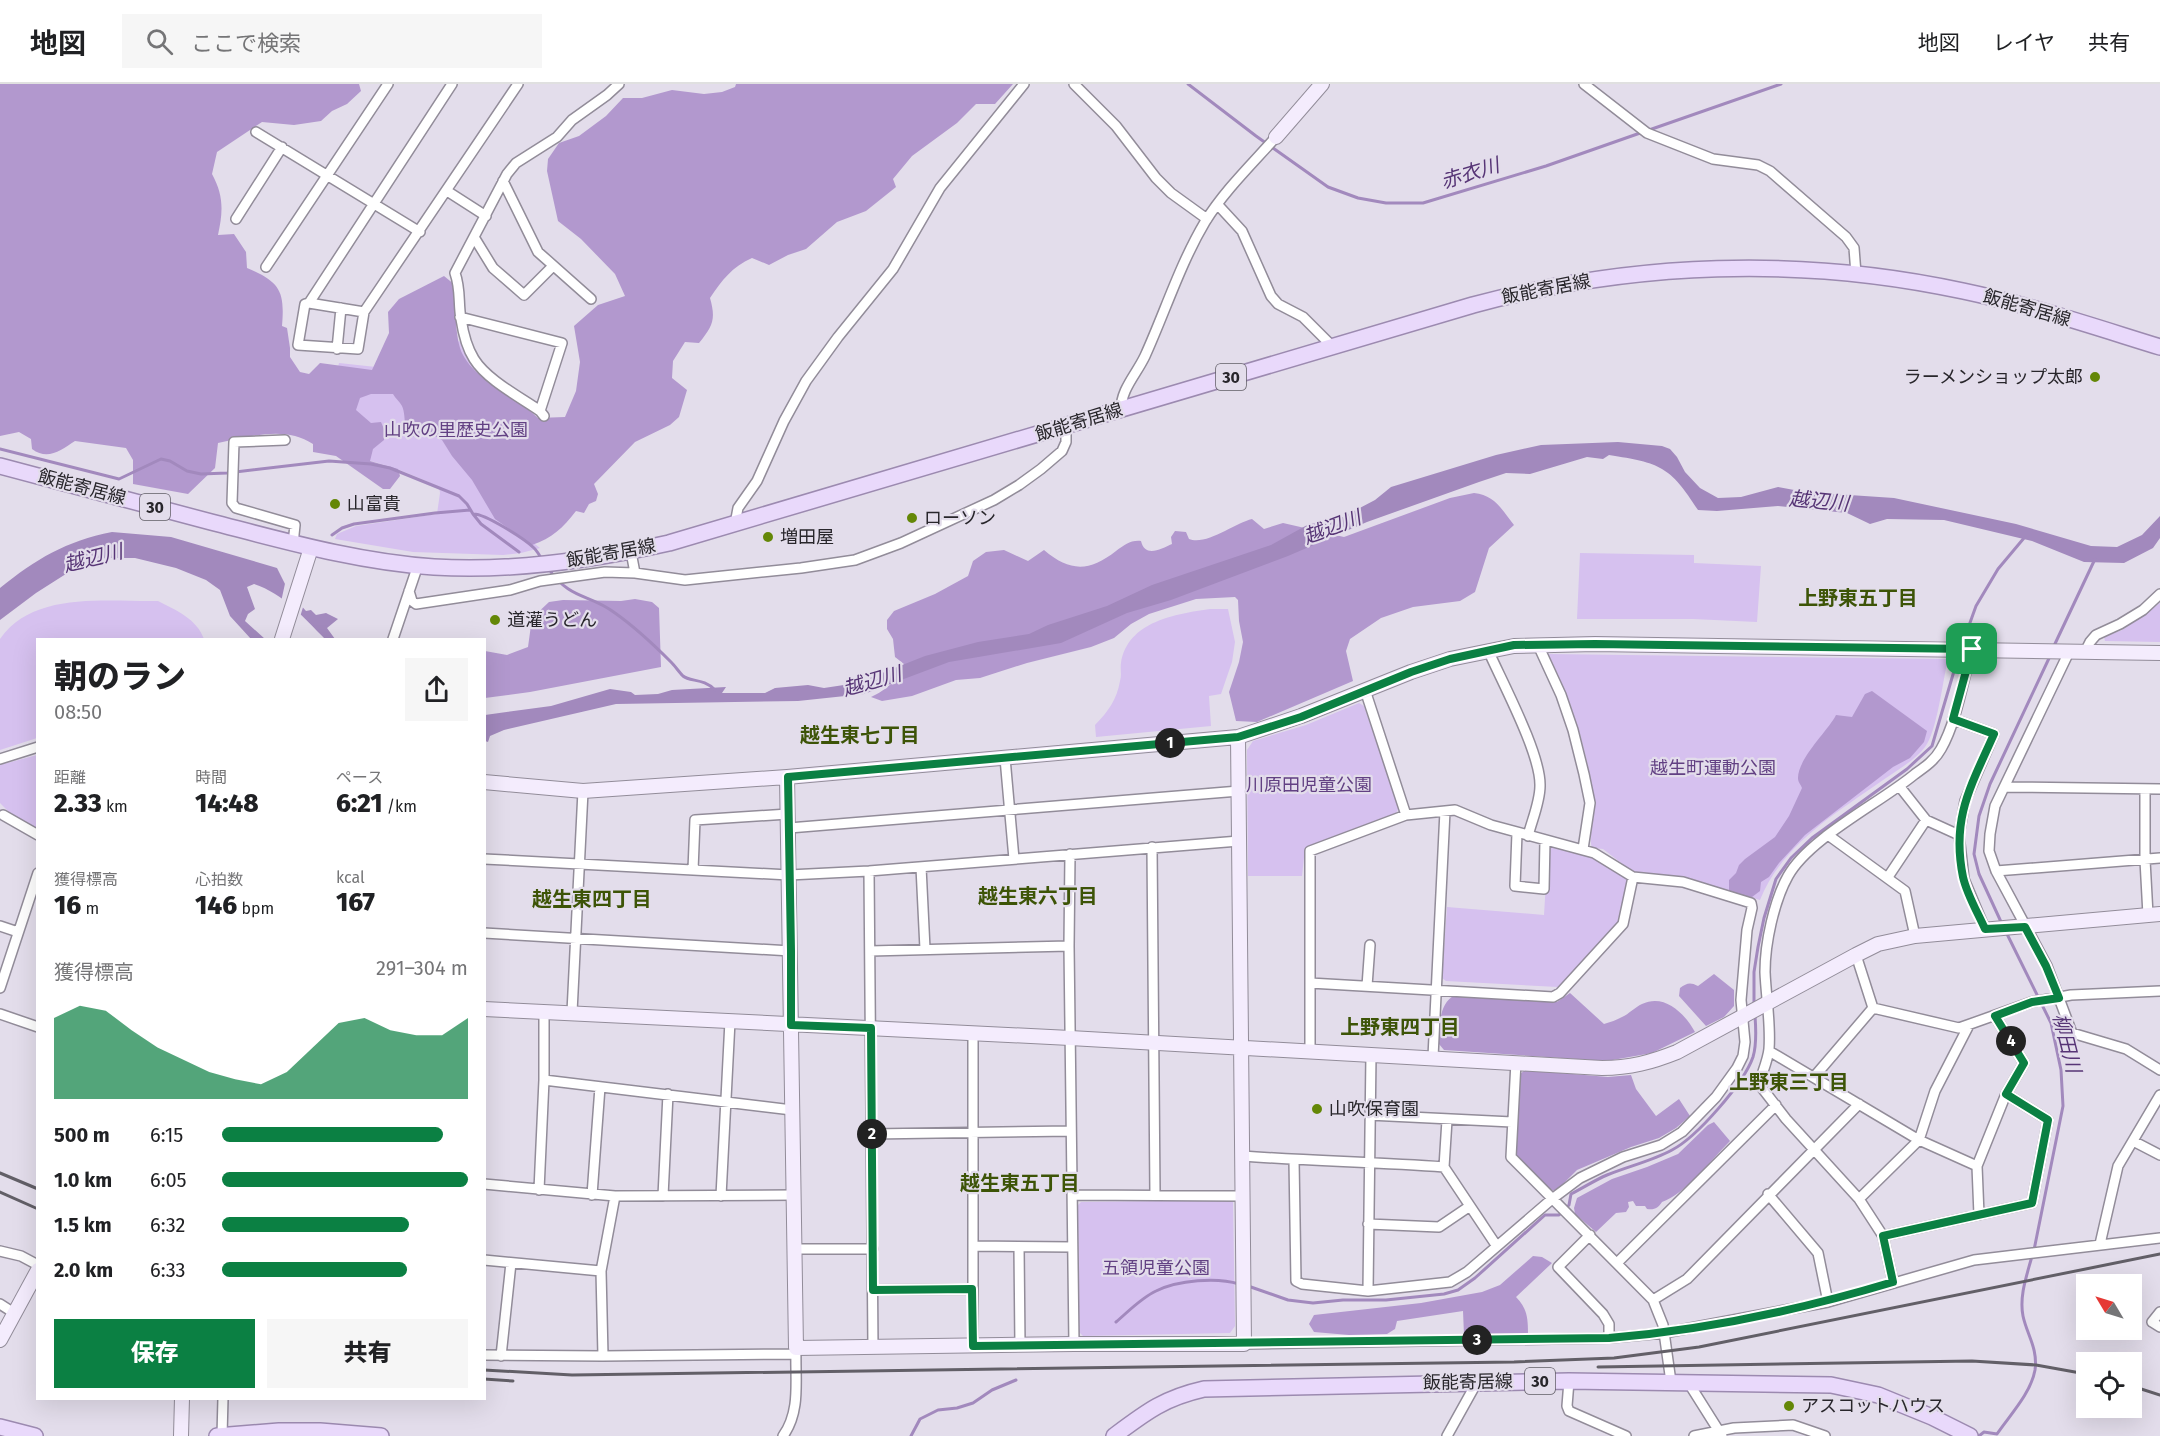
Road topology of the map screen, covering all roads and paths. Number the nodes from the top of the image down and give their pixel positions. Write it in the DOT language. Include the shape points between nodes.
graph roads {
  1 [pos="388,84"];
  2 [pos="452,84"];
  3 [pos="518,84"];
  4 [pos="604,84"];
  5 [pos="1024,84"];
  6 [pos="1074,84"];
  7 [pos="1322,84"];
  8 [pos="1584,84"];
  9 [pos="616,87"];
  10 [pos="256,132"];
  11 [pos="1276,137"];
  12 [pos="282,147"];
  13 [pos="327,175"];
  14 [pos="503,181"];
  15 [pos="447,191"];
  16 [pos="373,203"];
  17 [pos="1218,205"];
  18 [pos="486,216"];
  19 [pos="236,219"];
  20 [pos="1207,219"];
  21 [pos="420,232"];
  22 [pos="474,237"];
  23 [pos="553,266"];
  24 [pos="266,267"];
  25 [pos="1856,274"];
  26 [pos="591,299"];
  27 [pos="309,303"];
  28 [pos="341,308"];
  29 [pos="364,312"];
  30 [pos="460,317"];
  31 [pos="2158,346"];
  32 [pos="1332,347"];
  33 [pos="337,348"];
  34 [pos="1121,410"];
  35 [pos="1066,427"];
  36 [pos="285,440"];
  37 [pos="0,467"];
  38 [pos="735,524"];
  39 [pos="293,544"];
  40 [pos="310,548"];
  41 [pos="631,552"];
  42 [pos="418,566"];
  43 [pos="635,573"];
  44 [pos="409,591"];
  45 [pos="2160,594"];
  46 [pos="394,635"];
  47 [pos="282,638"];
  48 [pos="1538,645"];
  49 [pos="1970,649"];
  50 [pos="1488,650"];
  51 [pos="2067,652"];
  52 [pos="2085,652"];
  53 [pos="2160,653"];
  54 [pos="1365,690"];
  55 [pos="1953,719"];
  56 [pos="1238,737"];
  57 [pos="36,748"];
  58 [pos="1005,758"];
  59 [pos="0,759"];
  60 [pos="788,777"];
  61 [pos="486,782"];
  62 [pos="2004,786"];
  63 [pos="1900,787"];
  64 [pos="2145,789"];
  65 [pos="2160,789"];
  66 [pos="583,791"];
  67 [pos="1239,791"];
  68 [pos="1010,810"];
  69 [pos="1445,811"];
  70 [pos="1,814"];
  71 [pos="1406,815"];
  72 [pos="1926,820"];
  73 [pos="789,821"];
  74 [pos="1517,833"];
  75 [pos="36,834"];
  76 [pos="1828,835"];
  77 [pos="1959,835"];
  78 [pos="1528,836"];
  79 [pos="1239,840"];
  80 [pos="1545,840"];
  81 [pos="1152,847"];
  82 [pos="1583,849"];
  83 [pos="1070,854"];
  84 [pos="2160,858"];
  85 [pos="1014,859"];
  86 [pos="486,860"];
  87 [pos="2145,860"];
  88 [pos="579,864"];
  89 [pos="921,867"];
  90 [pos="693,870"];
  91 [pos="869,871"];
  92 [pos="1996,871"];
  93 [pos="789,875"];
  94 [pos="1634,877"];
  95 [pos="1888,877"];
  96 [pos="36,879"];
  97 [pos="2154,915"];
  98 [pos="0,926"];
  99 [pos="2021,927"];
  100 [pos="1990,929"];
  101 [pos="18,932"];
  102 [pos="486,933"];
  103 [pos="1915,936"];
  104 [pos="576,938"];
  105 [pos="1370,945"];
  106 [pos="1069,946"];
  107 [pos="925,949"];
  108 [pos="791,951"];
  109 [pos="870,951"];
  110 [pos="1856,955"];
  111 [pos="1310,983"];
  112 [pos="1367,986"];
  113 [pos="0,988"];
  114 [pos="1436,989"];
  115 [pos="2160,991"];
  116 [pos="2059,998"];
  117 [pos="1873,1008"];
  118 [pos="1755,1009"];
  119 [pos="486,1010"];
  120 [pos="572,1012"];
  121 [pos="544,1013"];
  122 [pos="0,1014"];
  123 [pos="1995,1016"];
  124 [pos="730,1021"];
  125 [pos="791,1025"];
  126 [pos="36,1026"];
  127 [pos="1968,1027"];
  128 [pos="871,1028"];
  129 [pos="973,1033"];
  130 [pos="1070,1038"];
  131 [pos="1152,1044"];
  132 [pos="1241,1048"];
  133 [pos="1769,1051"];
  134 [pos="1310,1052"];
  135 [pos="1371,1054"];
  136 [pos="1433,1057"];
  137 [pos="1516,1062"];
  138 [pos="2160,1070"];
  139 [pos="1814,1077"];
  140 [pos="544,1080"];
  141 [pos="600,1087"];
  142 [pos="2006,1094"];
  143 [pos="668,1095"];
  144 [pos="2160,1095"];
  145 [pos="726,1101"];
  146 [pos="1859,1104"];
  147 [pos="1776,1105"];
  148 [pos="792,1110"];
  149 [pos="1369,1115"];
  150 [pos="1447,1120"];
  151 [pos="1512,1122"];
  152 [pos="1071,1131"];
  153 [pos="972,1133"];
  154 [pos="872,1134"];
  155 [pos="1919,1140"];
  156 [pos="2133,1141"];
  157 [pos="1813,1149"];
  158 [pos="2160,1155"];
  159 [pos="1243,1156"];
  160 [pos="1294,1160"];
  161 [pos="1369,1162"];
  162 [pos="1977,1166"];
  163 [pos="1444,1167"];
  164 [pos="486,1184"];
  165 [pos="539,1190"];
  166 [pos="592,1194"];
  167 [pos="1155,1194"];
  168 [pos="1768,1194"];
  169 [pos="794,1195"];
  170 [pos="1072,1195"];
  171 [pos="663,1196"];
  172 [pos="721,1196"];
  173 [pos="1243,1196"];
  174 [pos="615,1197"];
  175 [pos="1859,1199"];
  176 [pos="1555,1202"];
  177 [pos="1470,1206"];
  178 [pos="1979,1215"];
  179 [pos="1368,1224"];
  180 [pos="1590,1235"];
  181 [pos="1883,1236"];
  182 [pos="2160,1238"];
  183 [pos="2100,1244"];
  184 [pos="1496,1245"];
  185 [pos="973,1246"];
  186 [pos="1020,1247"];
  187 [pos="1072,1247"];
  188 [pos="794,1249"];
  189 [pos="873,1249"];
  190 [pos="0,1251"];
  191 [pos="486,1260"];
  192 [pos="511,1263"];
  193 [pos="1617,1263"];
  194 [pos="36,1264"];
  195 [pos="601,1271"];
  196 [pos="36,1275"];
  197 [pos="1893,1282"];
  198 [pos="972,1289"];
  199 [pos="873,1290"];
  200 [pos="1368,1291"];
  201 [pos="1653,1300"];
  202 [pos="1828,1302"];
  203 [pos="0,1304"];
  204 [pos="2160,1312"];
  205 [pos="14,1313"];
  206 [pos="2160,1327"];
  207 [pos="1664,1333"];
  208 [pos="1609,1338"];
  209 [pos="0,1340"];
  210 [pos="1074,1344"];
  211 [pos="1244,1344"];
  212 [pos="973,1346"];
  213 [pos="1020,1346"];
  214 [pos="873,1348"];
  215 [pos="796,1351"];
  216 [pos="486,1355"];
  217 [pos="501,1356"];
  218 [pos="603,1356"];
  219 [pos="1569,1381"];
  220 [pos="1477,1382"];
  221 [pos="1671,1382"];
  222 [pos="1688,1382"];
  223 [pos="182,1400"];
  224 [pos="223,1400"];
  225 [pos="0,1427"];
  226 [pos="1721,1434"];
  227 [pos="35,1436"];
  228 [pos="181,1436"];
  229 [pos="217,1436"];
  230 [pos="222,1436"];
  231 [pos="381,1436"];
  232 [pos="783,1436"];
  233 [pos="1114,1436"];
  234 [pos="1447,1436"];
  235 [pos="1626,1436"];
  236 [pos="1694,1436"];
  237 [pos="1826,1436"];
  238 [pos="1970,1436"];
  1 -- 13 [label="street"];
  2 -- 16 [label="street"];
  3 -- 15 [label="street"];
  4 -- 9 [label="street"];
  5 -- 38 [label="street" via="940,188 878,291 806,381 757,481 738,508"];
  6 -- 20 [label="street" via="1116,126 1156,178"];
  7 -- 11 [label="street"];
  8 -- 25 [label="street" via="1647,133 1713,159 1758,165 1770,171 1850,242"];
  9 -- 14 [label="street" via="572,120 557,137 516,163"];
  10 -- 12 [label="street"];
  11 -- 17 [label="street"];
  12 -- 13 [label="street"];
  12 -- 19 [label="street"];
  13 -- 16 [label="street"];
  13 -- 24 [label="street"];
  14 -- 18 [label="street"];
  14 -- 23 [label="street" via="538,252"];
  15 -- 18 [label="street"];
  15 -- 21 [label="street"];
  16 -- 21 [label="street"];
  16 -- 27 [label="street"];
  17 -- 20 [label="street"];
  17 -- 32 [label="street" via="1242,231 1271,296 1303,317"];
  18 -- 22 [label="street"];
  20 -- 34 [label="street" via="1144,358 1122,395"];
  21 -- 29 [label="street"];
  22 -- 23 [label="street" via="493,268 525,295"];
  22 -- 30 [label="street" via="455,273 460,287"];
  23 -- 26 [label="street"];
  25 -- 31 [label="main road, 飯能寄居線 / 30" via="1994,298"];
  25 -- 32 [label="main road, 飯能寄居線 / 30" via="1740,268 1616,276 1497,299"];
  27 -- 28 [label="street"];
  27 -- 33 [label="street" via="305,304 298,345"];
  28 -- 29 [label="street"];
  28 -- 33 [label="street"];
  29 -- 33 [label="street" via="358,349"];
  30 -- 30 [label="street" via="474,360 542,413 562,343"];
  32 -- 34 [label="main road, 飯能寄居線 / 30"];
  34 -- 35 [label="main road, 飯能寄居線 / 30"];
  35 -- 38 [label="main road, 飯能寄居線 / 30"];
  35 -- 43 [label="street" via="1062,451 994,501 855,560 685,580"];
  36 -- 39 [label="street" via="234,442 231,503 236,508 295,525"];
  37 -- 39 [label="main road, 飯能寄居線 / 30"];
  38 -- 41 [label="main road, 飯能寄居線 / 30"];
  39 -- 40 [label="main road, 飯能寄居線 / 30"];
  40 -- 42 [label="main road, 飯能寄居線 / 30"];
  40 -- 47 [label="street"];
  41 -- 42 [label="main road, 飯能寄居線 / 30" via="503,566"];
  41 -- 43 [label="street"];
  42 -- 44 [label="street"];
  43 -- 44 [label="street" via="605,572 551,579 510,590 417,604"];
  44 -- 46 [label="street"];
  45 -- 52 [label="street" via="2128,620 2096,635"];
  48 -- 49 [label="street"];
  48 -- 50 [label="street"];
  48 -- 82 [label="street" via="1561,694 1584,774 1590,803"];
  49 -- 51 [label="street"];
  49 -- 55 [label="street"];
  50 -- 54 [label="street" via="1450,659"];
  50 -- 78 [label="street" via="1539,772 1540,787"];
  51 -- 52 [label="street"];
  51 -- 62 [label="street"];
  52 -- 53 [label="street"];
  54 -- 56 [label="street" via="1301,717"];
  54 -- 71 [label="street"];
  55 -- 63 [label="street" via="1941,749"];
  55 -- 77 [label="street" via="1994,734 1965,801"];
  56 -- 58 [label="street"];
  56 -- 67 [label="street"];
  57 -- 59 [label="street"];
  58 -- 60 [label="street"];
  58 -- 68 [label="street"];
  60 -- 66 [label="street"];
  60 -- 73 [label="street"];
  61 -- 66 [label="street"];
  62 -- 64 [label="street"];
  62 -- 92 [label="street" via="1995,806 1990,834 1989,851"];
  63 -- 72 [label="street"];
  63 -- 76 [label="street"];
  64 -- 65 [label="street"];
  64 -- 87 [label="street"];
  66 -- 88 [label="street"];
  67 -- 68 [label="street"];
  67 -- 79 [label="street"];
  68 -- 73 [label="street"];
  68 -- 85 [label="street"];
  69 -- 71 [label="street"];
  69 -- 74 [label="street" via="1455,810"];
  69 -- 114 [label="street"];
  70 -- 75 [label="street"];
  71 -- 111 [label="street" via="1310,852"];
  72 -- 77 [label="street"];
  72 -- 95 [label="street"];
  73 -- 90 [label="street" via="695,820"];
  73 -- 93 [label="street"];
  74 -- 78 [label="street"];
  74 -- 80 [label="street" via="1515,886 1544,889"];
  76 -- 95 [label="street"];
  76 -- 118 [label="street" via="1792,869 1779,895"];
  77 -- 100 [label="street" via="1964,879"];
  78 -- 80 [label="street"];
  79 -- 81 [label="street"];
  79 -- 132 [label="street"];
  80 -- 82 [label="street"];
  81 -- 83 [label="street"];
  81 -- 131 [label="street"];
  82 -- 94 [label="street"];
  83 -- 85 [label="street"];
  83 -- 106 [label="street"];
  84 -- 87 [label="street"];
  85 -- 89 [label="street"];
  86 -- 88 [label="street"];
  87 -- 92 [label="street"];
  87 -- 97 [label="street"];
  88 -- 90 [label="street"];
  88 -- 104 [label="street"];
  89 -- 91 [label="street"];
  89 -- 107 [label="street"];
  90 -- 93 [label="street"];
  91 -- 93 [label="street"];
  91 -- 109 [label="street"];
  92 -- 99 [label="street"];
  93 -- 108 [label="street"];
  94 -- 114 [label="street" via="1623,924 1553,997"];
  94 -- 118 [label="street" via="1683,882 1751,903 1741,1000"];
  95 -- 103 [label="street" via="1905,891"];
  96 -- 101 [label="street"];
  97 -- 99 [label="street"];
  98 -- 101 [label="street"];
  99 -- 100 [label="street"];
  99 -- 116 [label="street" via="2046,966"];
  100 -- 103 [label="street"];
  101 -- 113 [label="street"];
  102 -- 104 [label="street"];
  103 -- 110 [label="street" via="1878,944"];
  104 -- 108 [label="street"];
  104 -- 120 [label="street"];
  105 -- 112 [label="street"];
  106 -- 107 [label="street"];
  106 -- 130 [label="street"];
  107 -- 109 [label="street"];
  108 -- 125 [label="street"];
  109 -- 128 [label="street"];
  110 -- 117 [label="street"];
  110 -- 118 [label="street"];
  111 -- 112 [label="street"];
  111 -- 134 [label="street"];
  112 -- 114 [label="street"];
  114 -- 136 [label="street"];
  115 -- 116 [label="street"];
  116 -- 123 [label="street" via="2032,1002"];
  116 -- 138 [label="street" via="2072,1033 2126,1049"];
  117 -- 127 [label="street"];
  117 -- 139 [label="street"];
  118 -- 133 [label="street"];
  118 -- 137 [label="street" via="1649,1064 1602,1068"];
  118 -- 176 [label="street" via="1737,1068 1682,1132 1661,1146 1623,1157 1580,1178"];
  119 -- 121 [label="street"];
  120 -- 121 [label="street"];
  120 -- 124 [label="street"];
  121 -- 140 [label="street"];
  122 -- 126 [label="street"];
  123 -- 127 [label="street"];
  123 -- 142 [label="street" via="2024,1063"];
  124 -- 125 [label="street"];
  124 -- 145 [label="street"];
  125 -- 128 [label="street"];
  125 -- 148 [label="street"];
  127 -- 155 [label="street" via="1935,1090"];
  128 -- 129 [label="street"];
  128 -- 154 [label="street"];
  129 -- 130 [label="street"];
  129 -- 153 [label="street"];
  130 -- 131 [label="street"];
  130 -- 152 [label="street"];
  131 -- 132 [label="street"];
  131 -- 167 [label="street"];
  132 -- 134 [label="street"];
  132 -- 159 [label="street"];
  133 -- 139 [label="street"];
  133 -- 147 [label="street" via="1759,1084"];
  134 -- 135 [label="street"];
  135 -- 136 [label="street"];
  135 -- 149 [label="street"];
  136 -- 137 [label="street"];
  137 -- 151 [label="street"];
  139 -- 146 [label="street"];
  140 -- 141 [label="street"];
  140 -- 165 [label="street"];
  141 -- 143 [label="street"];
  141 -- 166 [label="street"];
  142 -- 162 [label="street"];
  142 -- 178 [label="street" via="2048,1120 2032,1203"];
  143 -- 145 [label="street"];
  143 -- 171 [label="street"];
  144 -- 156 [label="street"];
  145 -- 148 [label="street"];
  145 -- 172 [label="street"];
  146 -- 155 [label="street"];
  146 -- 157 [label="street"];
  147 -- 157 [label="street"];
  147 -- 193 [label="street"];
  148 -- 169 [label="street"];
  149 -- 150 [label="street"];
  149 -- 161 [label="street"];
  150 -- 151 [label="street"];
  150 -- 163 [label="street"];
  151 -- 176 [label="street" via="1511,1157"];
  152 -- 153 [label="street"];
  152 -- 170 [label="street"];
  153 -- 154 [label="street"];
  153 -- 185 [label="street"];
  154 -- 189 [label="street"];
  155 -- 162 [label="street"];
  155 -- 175 [label="street"];
  156 -- 158 [label="street"];
  156 -- 183 [label="street" via="2118,1166"];
  157 -- 168 [label="street"];
  157 -- 175 [label="street"];
  159 -- 160 [label="street"];
  159 -- 173 [label="street"];
  160 -- 161 [label="street"];
  160 -- 200 [label="street" via="1296,1281"];
  161 -- 163 [label="street"];
  161 -- 179 [label="street"];
  162 -- 178 [label="street"];
  163 -- 177 [label="street"];
  164 -- 165 [label="street"];
  165 -- 166 [label="street"];
  166 -- 174 [label="street"];
  167 -- 170 [label="street"];
  167 -- 173 [label="street"];
  168 -- 201 [label="street" via="1687,1279"];
  168 -- 202 [label="street" via="1818,1253"];
  169 -- 172 [label="street"];
  169 -- 188 [label="street"];
  170 -- 187 [label="street"];
  171 -- 172 [label="street"];
  171 -- 174 [label="street"];
  173 -- 211 [label="street"];
  174 -- 195 [label="street"];
  175 -- 181 [label="street"];
  176 -- 180 [label="street"];
  176 -- 184 [label="street"];
  177 -- 179 [label="street" via="1438,1227"];
  177 -- 184 [label="street"];
  178 -- 181 [label="street"];
  179 -- 200 [label="street"];
  180 -- 193 [label="street"];
  180 -- 208 [label="street" via="1558,1267 1603,1314 1609,1324"];
  181 -- 197 [label="street"];
  182 -- 183 [label="street"];
  183 -- 197 [label="street" via="1974,1260"];
  184 -- 200 [label="street" via="1450,1282"];
  185 -- 186 [label="street"];
  185 -- 198 [label="street"];
  186 -- 187 [label="street"];
  186 -- 213 [label="street"];
  187 -- 210 [label="street"];
  188 -- 189 [label="street"];
  188 -- 215 [label="street"];
  189 -- 199 [label="street"];
  190 -- 194 [label="street"];
  191 -- 192 [label="street"];
  192 -- 195 [label="street"];
  192 -- 217 [label="street"];
  193 -- 201 [label="street"];
  195 -- 218 [label="street"];
  196 -- 205 [label="street"];
  197 -- 202 [label="street"];
  198 -- 199 [label="street"];
  198 -- 212 [label="street"];
  199 -- 214 [label="street"];
  201 -- 207 [label="street"];
  202 -- 207 [label="street"];
  203 -- 205 [label="street"];
  204 -- 206 [label="street" via="2152,1322"];
  205 -- 209 [label="street"];
  207 -- 208 [label="street"];
  207 -- 221 [label="street"];
  208 -- 211 [label="street"];
  210 -- 211 [label="street"];
  210 -- 213 [label="street"];
  212 -- 213 [label="street"];
  212 -- 214 [label="street"];
  214 -- 215 [label="street"];
  215 -- 218 [label="street"];
  215 -- 232 [label="street" via="794,1414"];
  216 -- 217 [label="street"];
  217 -- 218 [label="street"];
  219 -- 220 [label="main road, 飯能寄居線 / 30"];
  219 -- 221 [label="main road, 飯能寄居線 / 30"];
  219 -- 235 [label="street" via="1569,1411"];
  220 -- 233 [label="main road, 飯能寄居線 / 30" via="1204,1389 1161,1402"];
  220 -- 234 [label="street"];
  221 -- 222 [label="main road, 飯能寄居線 / 30"];
  222 -- 226 [label="street"];
  222 -- 238 [label="main road, 飯能寄居線 / 30" via="1831,1385 1878,1395"];
  223 -- 228 [label="street"];
  224 -- 230 [label="street"];
  225 -- 227 [label="main road"];
  226 -- 236 [label="street"];
  226 -- 237 [label="street" via="1756,1425 1793,1425"];
  229 -- 230 [label="main road"];
  230 -- 231 [label="main road" via="320,1431"];
}
